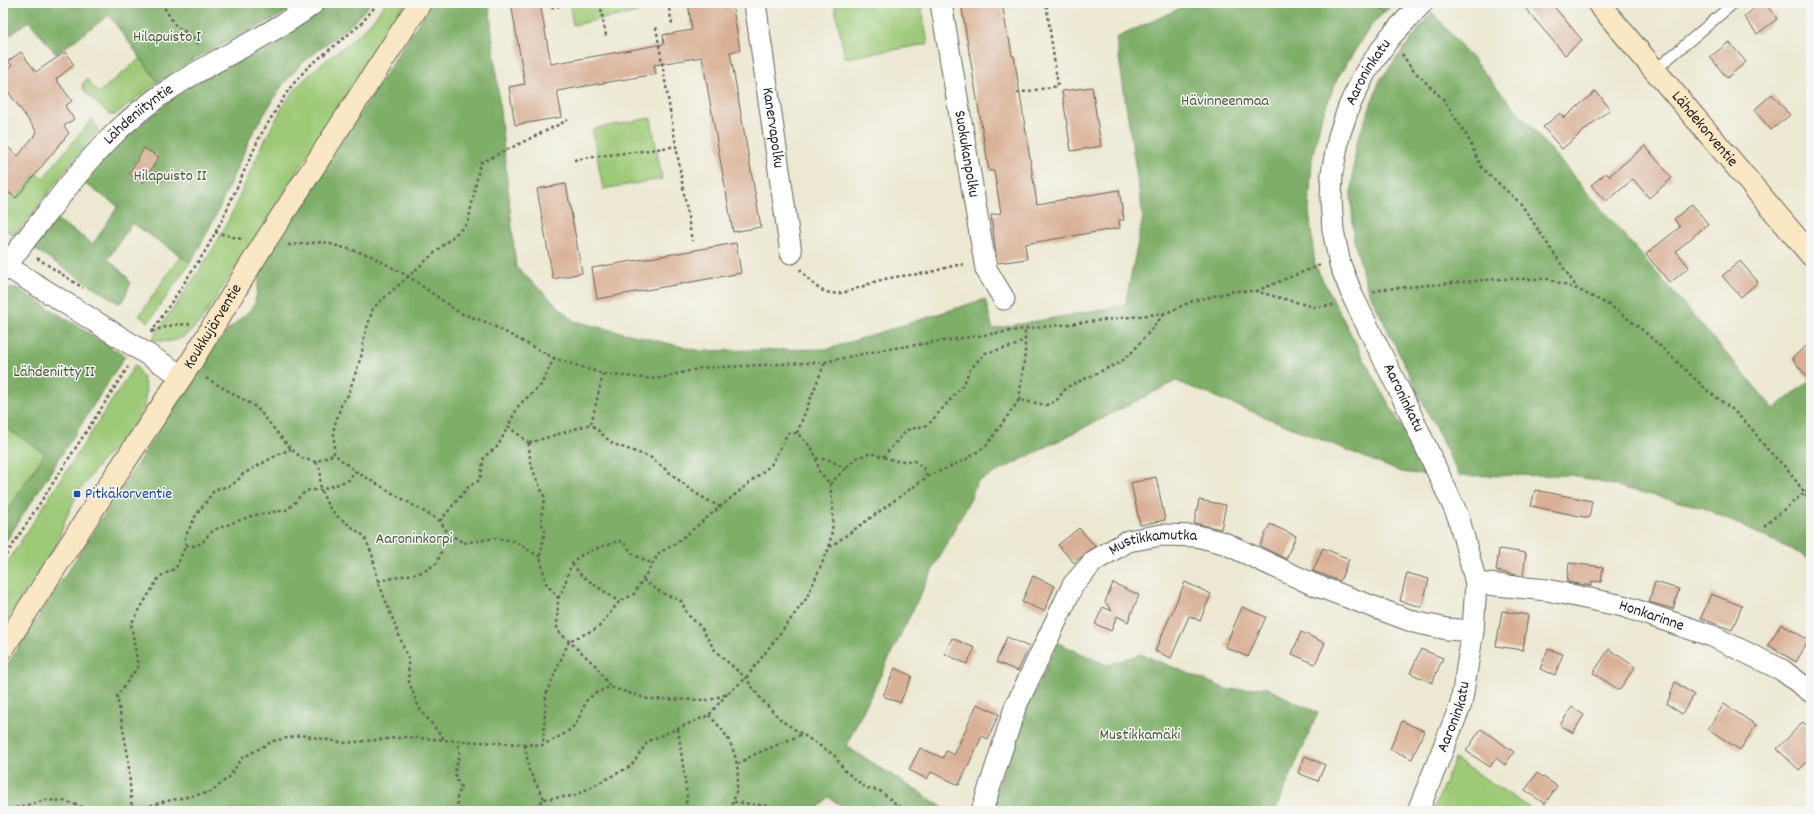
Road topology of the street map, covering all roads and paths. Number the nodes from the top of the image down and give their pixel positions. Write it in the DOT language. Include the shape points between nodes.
graph roads {
  1 [pos="161,3"];
  2 [pos="314,3"];
  3 [pos="378,3"];
  4 [pos="420,3"];
  5 [pos="571,3"];
  6 [pos="600,3"];
  7 [pos="668,3"];
  8 [pos="755,3"];
  9 [pos="941,3"];
  10 [pos="1046,3"];
  11 [pos="1378,3"];
  12 [pos="1422,3"];
  13 [pos="1598,3"];
  14 [pos="1734,3"];
  15 [pos="551,8"];
  16 [pos="1390,15"];
  17 [pos="672,24"];
  18 [pos="656,27"];
  19 [pos="606,36"];
  20 [pos="1390,37"];
  21 [pos="209,65"];
  22 [pos="1654,71"];
  23 [pos="1018,93"];
  24 [pos="568,120"];
  25 [pos="676,146"];
  26 [pos="574,160"];
  27 [pos="215,232"];
  28 [pos="692,241"];
  29 [pos="20,248"];
  30 [pos="261,248"];
  31 [pos="791,253"];
  32 [pos="1811,255"];
  33 [pos="1323,264"];
  34 [pos="4,267"];
  35 [pos="986,269"];
  36 [pos="408,276"];
  37 [pos="1577,289"];
  38 [pos="86,290"];
  39 [pos="1255,291"];
  40 [pos="1352,297"];
  41 [pos="1004,299"];
  42 [pos="1166,313"];
  43 [pos="145,327"];
  44 [pos="1025,329"];
  45 [pos="151,331"];
  46 [pos="210,332"];
  47 [pos="1025,339"];
  48 [pos="140,349"];
  49 [pos="554,358"];
  50 [pos="825,362"];
  51 [pos="185,371"];
  52 [pos="603,374"];
  53 [pos="1019,400"];
  54 [pos="591,424"];
  55 [pos="508,426"];
  56 [pos="797,433"];
  57 [pos="529,443"];
  58 [pos="291,449"];
  59 [pos="334,454"];
  60 [pos="883,457"];
  61 [pos="816,458"];
  62 [pos="316,462"];
  63 [pos="847,469"];
  64 [pos="355,471"];
  65 [pos="927,477"];
  66 [pos="830,484"];
  67 [pos="1811,487"];
  68 [pos="322,490"];
  69 [pos="1805,493"];
  70 [pos="1811,505"];
  71 [pos="720,507"];
  72 [pos="440,521"];
  73 [pos="1764,526"];
  74 [pos="448,533"];
  75 [pos="186,544"];
  76 [pos="829,548"];
  77 [pos="540,557"];
  78 [pos="3,560"];
  79 [pos="572,563"];
  80 [pos="652,563"];
  81 [pos="643,580"];
  82 [pos="378,581"];
  83 [pos="1476,583"];
  84 [pos="558,598"];
  85 [pos="619,602"];
  86 [pos="1474,630"];
  87 [pos="569,641"];
  88 [pos="3,648"];
  89 [pos="746,678"];
  90 [pos="610,687"];
  91 [pos="1811,692"];
  92 [pos="727,694"];
  93 [pos="709,715"];
  94 [pos="678,729"];
  95 [pos="804,734"];
  96 [pos="445,740"];
  97 [pos="458,742"];
  98 [pos="525,745"];
  99 [pos="543,745"];
  100 [pos="738,764"];
  101 [pos="544,799"];
  102 [pos="734,802"];
  103 [pos="768,806"];
  104 [pos="4,811"];
  105 [pos="95,811"];
  106 [pos="133,811"];
  107 [pos="458,811"];
  108 [pos="532,811"];
  109 [pos="685,811"];
  110 [pos="728,811"];
  111 [pos="905,811"];
  112 [pos="982,811"];
  113 [pos="1418,811"];
  1 -- 21 [label="path" via="176,26 193,37"];
  2 -- 21 [label="street, Lähdeniityntie" via="268,34"];
  3 -- 27 [label="path" via="360,25 307,68 289,89 260,136"];
  4 -- 30 [label="street, Koukkujärventie"];
  5 -- 15 [label="path"];
  6 -- 19 [label="path"];
  7 -- 17 [label="path"];
  8 -- 31 [label="street, Kanervapolku"];
  9 -- 35 [label="street, Suokukanpolku"];
  10 -- 23 [label="path" via="1058,86"];
  11 -- 16 [label="path"];
  12 -- 20 [label="street, Aaroninkatu"];
  13 -- 22 [label="street, Lähdekorventie"];
  14 -- 22 [label="lane"];
  18 -- 25 [label="path"];
  20 -- 37 [label="path" via="1412,69 1443,99 1466,134 1482,168 1521,204"];
  20 -- 40 [label="street, Aaroninkatu" via="1365,73 1349,106 1339,136 1332,173 1333,230 1340,264"];
  21 -- 29 [label="street, Lähdeniityntie" via="147,104 115,131 75,177"];
  22 -- 32 [label="street, Lähdekorventie"];
  24 -- 36 [label="path" via="480,163 468,223"];
  25 -- 26 [label="path"];
  25 -- 28 [label="path"];
  27 -- 30 [label="path" via="236,237"];
  27 -- 45 [label="path" via="206,250"];
  29 -- 34 [label="street, Lähdeniityntie"];
  29 -- 38 [label="path"];
  30 -- 36 [label="path" via="324,242 369,255"];
  30 -- 46 [label="street, Koukkujärventie"];
  31 -- 35 [label="path" via="810,282 821,291 833,294 890,278 928,273 958,264 970,264"];
  33 -- 39 [label="path"];
  34 -- 48 [label="street"];
  35 -- 41 [label="street, Suokukanpolku"];
  36 -- 49 [label="path" via="460,313 486,322"];
  36 -- 59 [label="path" via="373,308 363,341 362,354 334,427"];
  37 -- 40 [label="path" via="1548,279 1497,279 1384,289"];
  37 -- 69 [label="path" via="1611,306 1645,332 1708,391 1732,408"];
  39 -- 40 [label="path" via="1314,307 1332,306"];
  39 -- 42 [label="path" via="1234,291 1193,301"];
  40 -- 83 [label="street, Aaroninkatu" via="1458,516"];
  42 -- 44 [label="path"];
  42 -- 53 [label="path" via="1121,362 1067,387 1056,401 1046,405"];
  43 -- 45 [label="path"];
  44 -- 47 [label="path"];
  44 -- 50 [label="path" via="881,350"];
  45 -- 46 [label="path" via="173,325 191,324"];
  45 -- 48 [label="path"];
  46 -- 51 [label="street, Koukkujärventie"];
  47 -- 53 [label="path" via="1026,352"];
  47 -- 60 [label="path" via="1014,346 985,353 969,371 964,384 928,425 907,430"];
  48 -- 51 [label="street"];
  48 -- 78 [label="path"];
  49 -- 52 [label="path"];
  49 -- 55 [label="path" via="541,385 519,405"];
  50 -- 52 [label="path" via="701,368 656,379"];
  50 -- 56 [label="path"];
  51 -- 58 [label="path" via="256,407"];
  51 -- 88 [label="street, Koukkujärventie"];
  52 -- 54 [label="path"];
  53 -- 65 [label="path" via="986,446 965,460"];
  54 -- 57 [label="path"];
  54 -- 71 [label="path" via="614,444 650,457 695,493"];
  55 -- 57 [label="path"];
  55 -- 72 [label="path" via="498,446 484,457 480,480 469,486"];
  56 -- 61 [label="path" via="812,448"];
  56 -- 71 [label="path" via="788,433 771,465"];
  57 -- 77 [label="path" via="529,459 545,498 541,515 545,531"];
  58 -- 62 [label="path" via="302,458"];
  58 -- 75 [label="path" via="244,474 227,487 213,492 195,517 185,537"];
  59 -- 62 [label="path"];
  59 -- 64 [label="path"];
  60 -- 63 [label="path" via="872,453 856,458"];
  60 -- 65 [label="path" via="896,461 914,461 923,468"];
  61 -- 63 [label="path" via="829,460"];
  61 -- 66 [label="path" via="819,472"];
  62 -- 68 [label="path" via="320,469"];
  63 -- 66 [label="path"];
  64 -- 68 [label="path" via="349,480"];
  64 -- 72 [label="path"];
  65 -- 76 [label="path"];
  66 -- 76 [label="path" via="833,516"];
  67 -- 69 [label="path"];
  68 -- 75 [label="path" via="309,490 286,510 254,515 216,529 202,544"];
  68 -- 82 [label="path" via="328,506 337,516 364,536 372,554"];
  69 -- 70 [label="path"];
  69 -- 73 [label="path"];
  71 -- 80 [label="path" via="675,544 659,553"];
  72 -- 74 [label="path"];
  74 -- 77 [label="path" via="464,543 496,538 514,541"];
  74 -- 82 [label="path" via="437,563 423,572"];
  75 -- 106 [label="path" via="176,568 159,577 131,624 138,667 117,696 128,756"];
  76 -- 89 [label="path" via="806,599"];
  77 -- 84 [label="path" via="546,583"];
  79 -- 80 [label="path" via="578,556 619,541 634,555"];
  79 -- 84 [label="path" via="564,590"];
  79 -- 85 [label="path" via="581,575"];
  80 -- 81 [label="path"];
  81 -- 85 [label="path" via="634,594"];
  81 -- 89 [label="path" via="662,593 681,601 688,615 701,627 714,649"];
  82 -- 96 [label="path" via="408,659 409,682 419,708"];
  83 -- 86 [label="street, Aaroninkatu"];
  83 -- 91 [label="street, Honkarinne" via="1547,590 1622,606 1712,636 1782,670"];
  84 -- 87 [label="path" via="557,627"];
  85 -- 87 [label="path" via="598,628"];
  86 -- 112 [label="street, Mustikkamutka" via="1446,629 1414,622 1312,584 1224,544 1197,536 1162,535 1128,541 1094,561 1073,585 1015,708"];
  86 -- 113 [label="street, Aaroninkatu" via="1461,704"];
  87 -- 90 [label="path" via="596,666"];
  87 -- 99 [label="path" via="546,694"];
  89 -- 92 [label="path"];
  89 -- 95 [label="path" via="782,721"];
  90 -- 92 [label="path" via="648,699 710,700"];
  90 -- 99 [label="path" via="586,700 576,724 566,734"];
  92 -- 93 [label="path"];
  93 -- 94 [label="path"];
  93 -- 100 [label="path" via="726,735"];
  94 -- 101 [label="path" via="648,741 632,766 574,796"];
  94 -- 109 [label="path" via="687,796"];
  95 -- 100 [label="path"];
  95 -- 111 [label="path" via="834,755 845,771 866,788 880,791"];
  96 -- 97 [label="path"];
  96 -- 106 [label="path" via="407,737 345,743 301,735 273,741 242,758 229,777 210,792"];
  97 -- 98 [label="path"];
  97 -- 107 [label="path" via="459,756 454,770 455,778 461,787 457,798"];
  98 -- 99 [label="path"];
  98 -- 101 [label="path" via="530,770"];
  100 -- 102 [label="path"];
  101 -- 108 [label="path"];
  102 -- 103 [label="path"];
  102 -- 110 [label="path"];
  104 -- 105 [label="path" via="46,800 64,801"];
}
